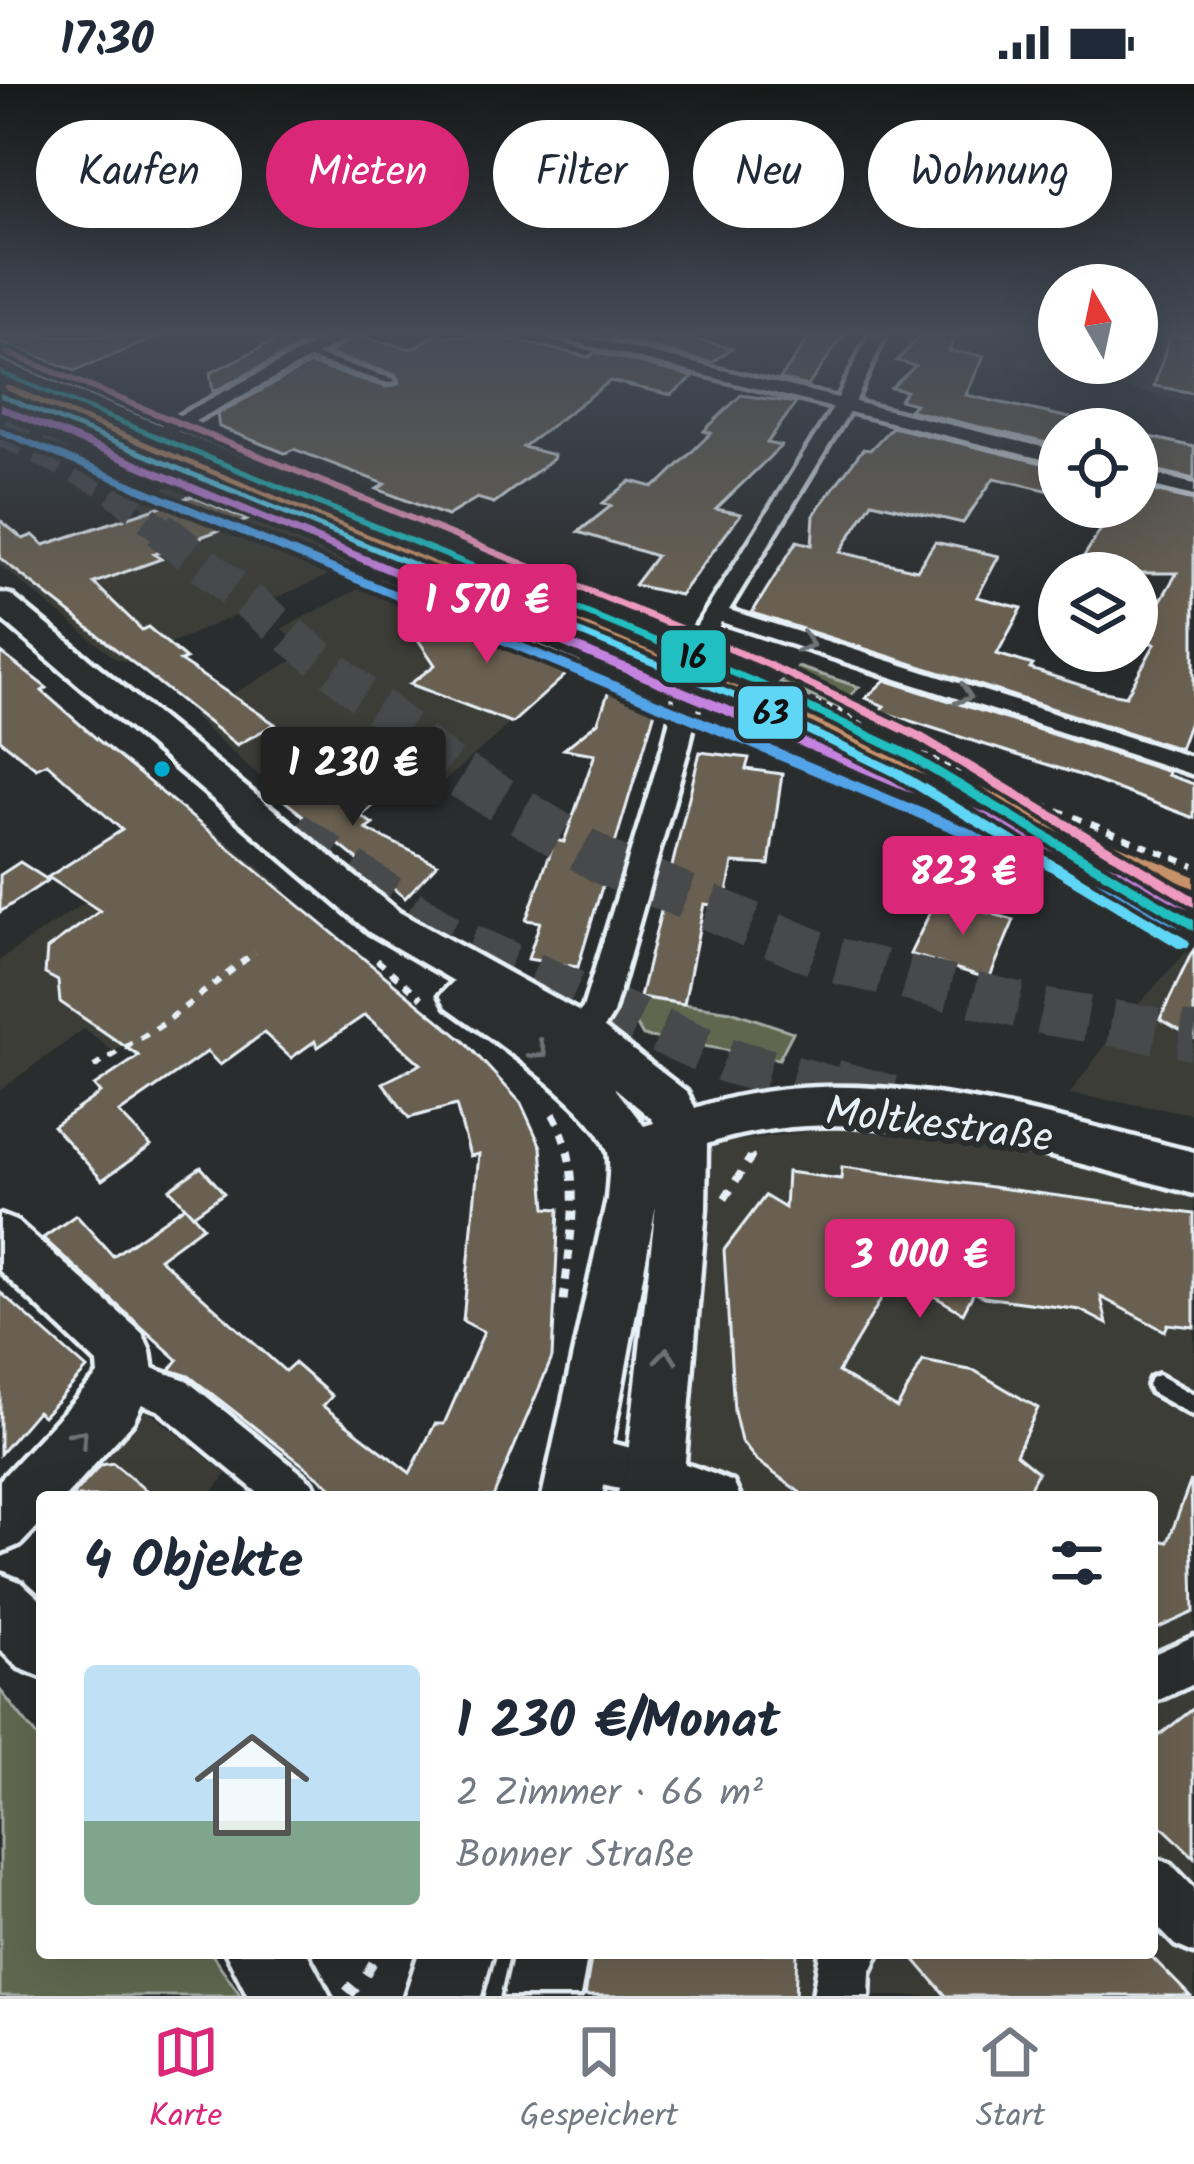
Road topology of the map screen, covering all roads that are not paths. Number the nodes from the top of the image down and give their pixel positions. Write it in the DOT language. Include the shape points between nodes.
graph roads {
  1 [pos="149,425"];
  2 [pos="174,425"];
  3 [pos="832,425"];
  4 [pos="928,425"];
  5 [pos="163,431"];
  6 [pos="1038,452"];
  7 [pos="1158,481"];
  8 [pos="1194,490"];
  9 [pos="0,602"];
  10 [pos="716,613"];
  11 [pos="697,657"];
  12 [pos="1194,767"];
  13 [pos="384,922"];
  14 [pos="578,1032"];
  15 [pos="683,1132"];
  16 [pos="632,1150"];
  17 [pos="1194,1172"];
  18 [pos="0,1238"];
  19 [pos="126,1379"];
  20 [pos="1158,1385"];
  21 [pos="1194,1406"];
  22 [pos="576,1478"];
  23 [pos="651,1485"];
  24 [pos="290,1491"];
  25 [pos="684,1491"];
  26 [pos="0,1522"];
  27 [pos="0,1606"];
  28 [pos="36,1640"];
  29 [pos="1194,1660"];
  30 [pos="1158,1675"];
  31 [pos="1158,1889"];
  32 [pos="1194,1926"];
  33 [pos="267,1959"];
  34 [pos="550,1959"];
  35 [pos="292,1996"];
  36 [pos="542,1996"];
  1 -- 5 [label="street"];
  2 -- 5 [label="street"];
  3 -- 10 [label="street"];
  4 -- 6 [label="street"];
  5 -- 11 [label="street"];
  7 -- 8 [label="street"];
  9 -- 13 [label="main road"];
  10 -- 11 [label="street"];
  10 -- 12 [label="street, one-way"];
  11 -- 14 [label="street" via="597,1014"];
  13 -- 14 [label="main road"];
  13 -- 16 [label="main road, one-way" via="434,991 549,1058 616,1122"];
  14 -- 15 [label="main road" via="655,1090"];
  15 -- 16 [label="main road, Moltkestraße"];
  15 -- 17 [label="main road, Moltkestraße" via="751,1112 905,1114 1054,1137"];
  23 -- 15 [label="main road, one-way"];
  16 -- 22 [label="main road" via="632,1199"];
  18 -- 19 [label="main road" via="123,1351"];
  19 -- 24 [label="street" via="171,1394"];
  26 -- 19 [label="main road, one-way" via="113,1403"];
  20 -- 21 [label="lane"];
  22 -- 23 [label="street"];
  23 -- 25 [label="street"];
  27 -- 28 [label="main road"];
  29 -- 30 [label="street"];
  31 -- 32 [label="street"];
  33 -- 35 [label="main road"];
  34 -- 36 [label="main road"];
}
